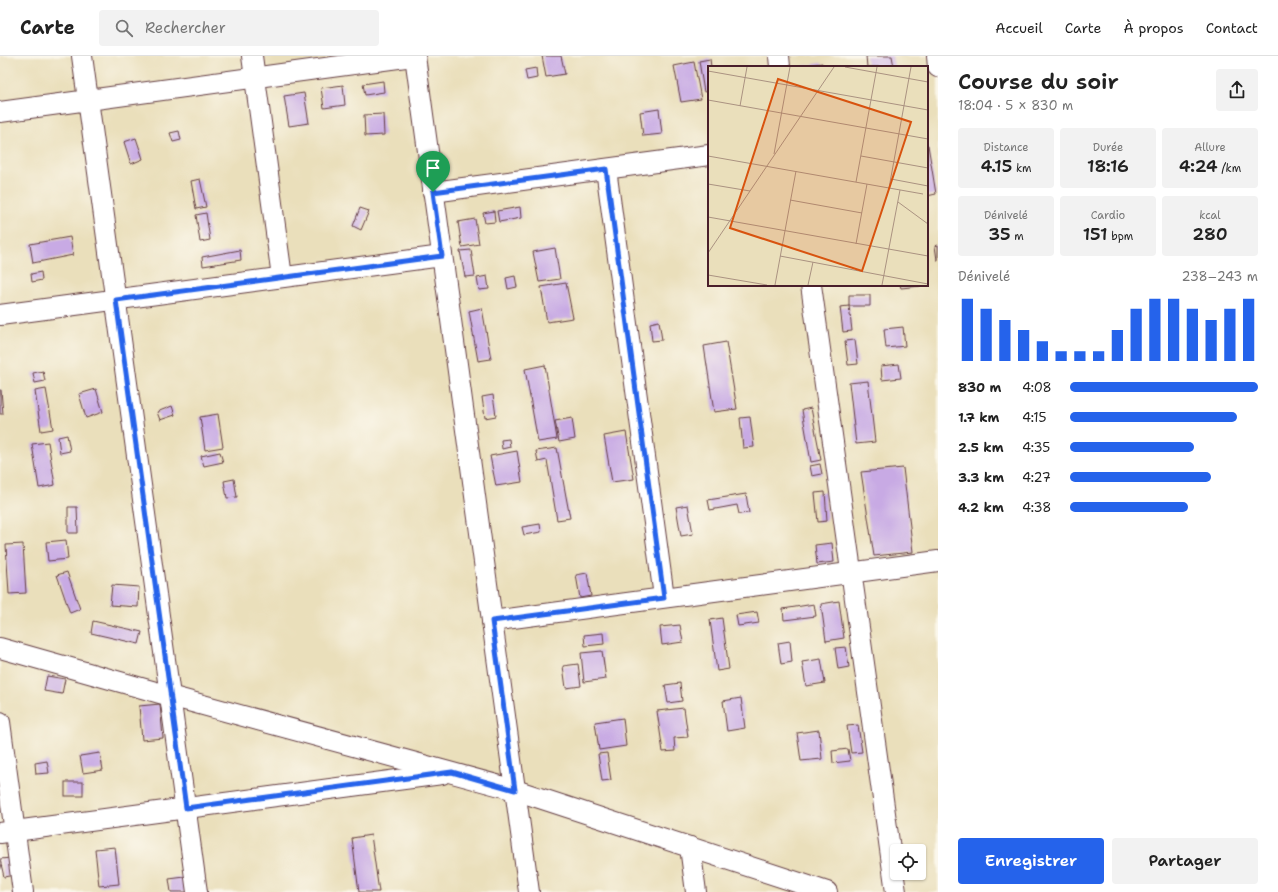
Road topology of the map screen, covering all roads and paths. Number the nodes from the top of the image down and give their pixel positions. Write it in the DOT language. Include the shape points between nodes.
graph roads {
  1 [pos="82,56"];
  2 [pos="252,56"];
  3 [pos="414,56"];
  4 [pos="779,56"];
  5 [pos="936,56"];
  6 [pos="359,60"];
  7 [pos="780,66"];
  8 [pos="938,67"];
  9 [pos="255,78"];
  10 [pos="88,100"];
  11 [pos="0,112"];
  12 [pos="708,155"];
  13 [pos="606,169"];
  14 [pos="433,192"];
  15 [pos="442,256"];
  16 [pos="282,277"];
  17 [pos="811,286"];
  18 [pos="116,300"];
  19 [pos="0,315"];
  20 [pos="938,560"];
  21 [pos="851,572"];
  22 [pos="664,598"];
  23 [pos="492,621"];
  24 [pos="0,648"];
  25 [pos="170,696"];
  26 [pos="0,722"];
  27 [pos="452,772"];
  28 [pos="515,790"];
  29 [pos="186,808"];
  30 [pos="8,832"];
  31 [pos="690,847"];
  32 [pos="23,892"];
  33 [pos="197,892"];
  34 [pos="529,892"];
  35 [pos="696,892"];
  36 [pos="827,892"];
  37 [pos="896,892"];
  1 -- 10 [label="street"];
  2 -- 9 [label="street"];
  3 -- 6 [label="street"];
  3 -- 14 [label="street"];
  4 -- 7 [label="street"];
  5 -- 8 [label="street"];
  6 -- 9 [label="street"];
  9 -- 10 [label="street"];
  9 -- 16 [label="street"];
  10 -- 11 [label="street"];
  10 -- 18 [label="street"];
  12 -- 13 [label="street"];
  13 -- 14 [label="street"];
  13 -- 22 [label="street"];
  14 -- 15 [label="street"];
  15 -- 16 [label="street"];
  15 -- 23 [label="street"];
  16 -- 18 [label="street"];
  17 -- 21 [label="street"];
  18 -- 19 [label="street"];
  18 -- 25 [label="street"];
  20 -- 21 [label="street"];
  21 -- 22 [label="street"];
  21 -- 37 [label="street"];
  22 -- 23 [label="street"];
  23 -- 28 [label="street"];
  24 -- 25 [label="street"];
  25 -- 27 [label="street"];
  25 -- 29 [label="street"];
  26 -- 30 [label="street"];
  27 -- 28 [label="street"];
  27 -- 29 [label="street"];
  28 -- 31 [label="street"];
  28 -- 34 [label="street"];
  29 -- 30 [label="street"];
  29 -- 33 [label="street"];
  30 -- 32 [label="street"];
  31 -- 35 [label="street"];
  31 -- 36 [label="street"];
}
